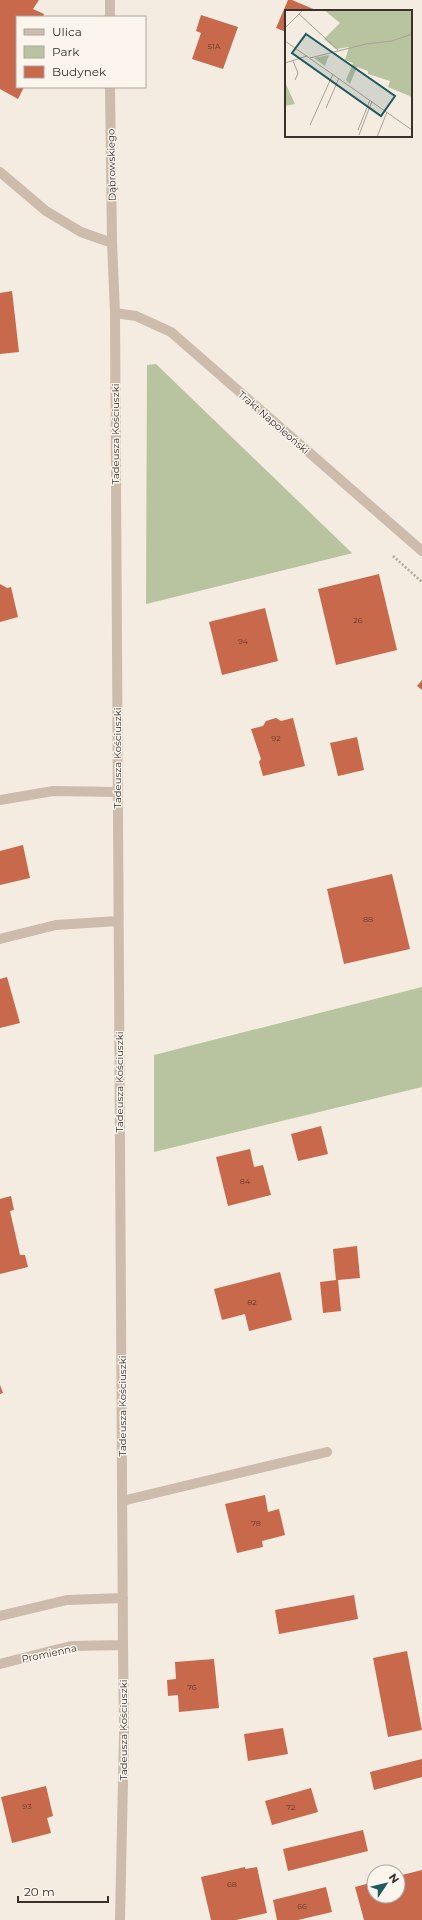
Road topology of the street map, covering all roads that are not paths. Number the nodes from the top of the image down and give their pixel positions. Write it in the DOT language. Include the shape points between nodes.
graph roads {
  1 [pos="110,0"];
  2 [pos="110,16"];
  3 [pos="110,88"];
  4 [pos="0,172"];
  5 [pos="112,244"];
  6 [pos="116,313"];
  7 [pos="422,551"];
  8 [pos="118,792"];
  9 [pos="0,800"];
  10 [pos="118,922"];
  11 [pos="0,939"];
  12 [pos="327,1452"];
  13 [pos="122,1501"];
  14 [pos="123,1598"];
  15 [pos="0,1616"];
  16 [pos="124,1645"];
  17 [pos="0,1664"];
  18 [pos="120,1920"];
  1 -- 2 [label="street"];
  3 -- 5 [label="street, Dąbrowskiego"];
  4 -- 5 [label="street" via="46,211 81,232"];
  5 -- 6 [label="street, Tadeusza Kościuszki"];
  6 -- 7 [label="street, Trakt Napoleoński" via="136,316 171,332"];
  6 -- 8 [label="street, Tadeusza Kościuszki"];
  8 -- 9 [label="street" via="53,791"];
  8 -- 10 [label="street, Tadeusza Kościuszki"];
  10 -- 11 [label="street" via="56,925"];
  10 -- 13 [label="street, Tadeusza Kościuszki"];
  12 -- 13 [label="street"];
  13 -- 14 [label="street, Tadeusza Kościuszki"];
  14 -- 15 [label="street" via="67,1600"];
  14 -- 16 [label="street, Tadeusza Kościuszki"];
  16 -- 17 [label="street, Promienna" via="71,1646"];
  16 -- 18 [label="street, Tadeusza Kościuszki"];
}
